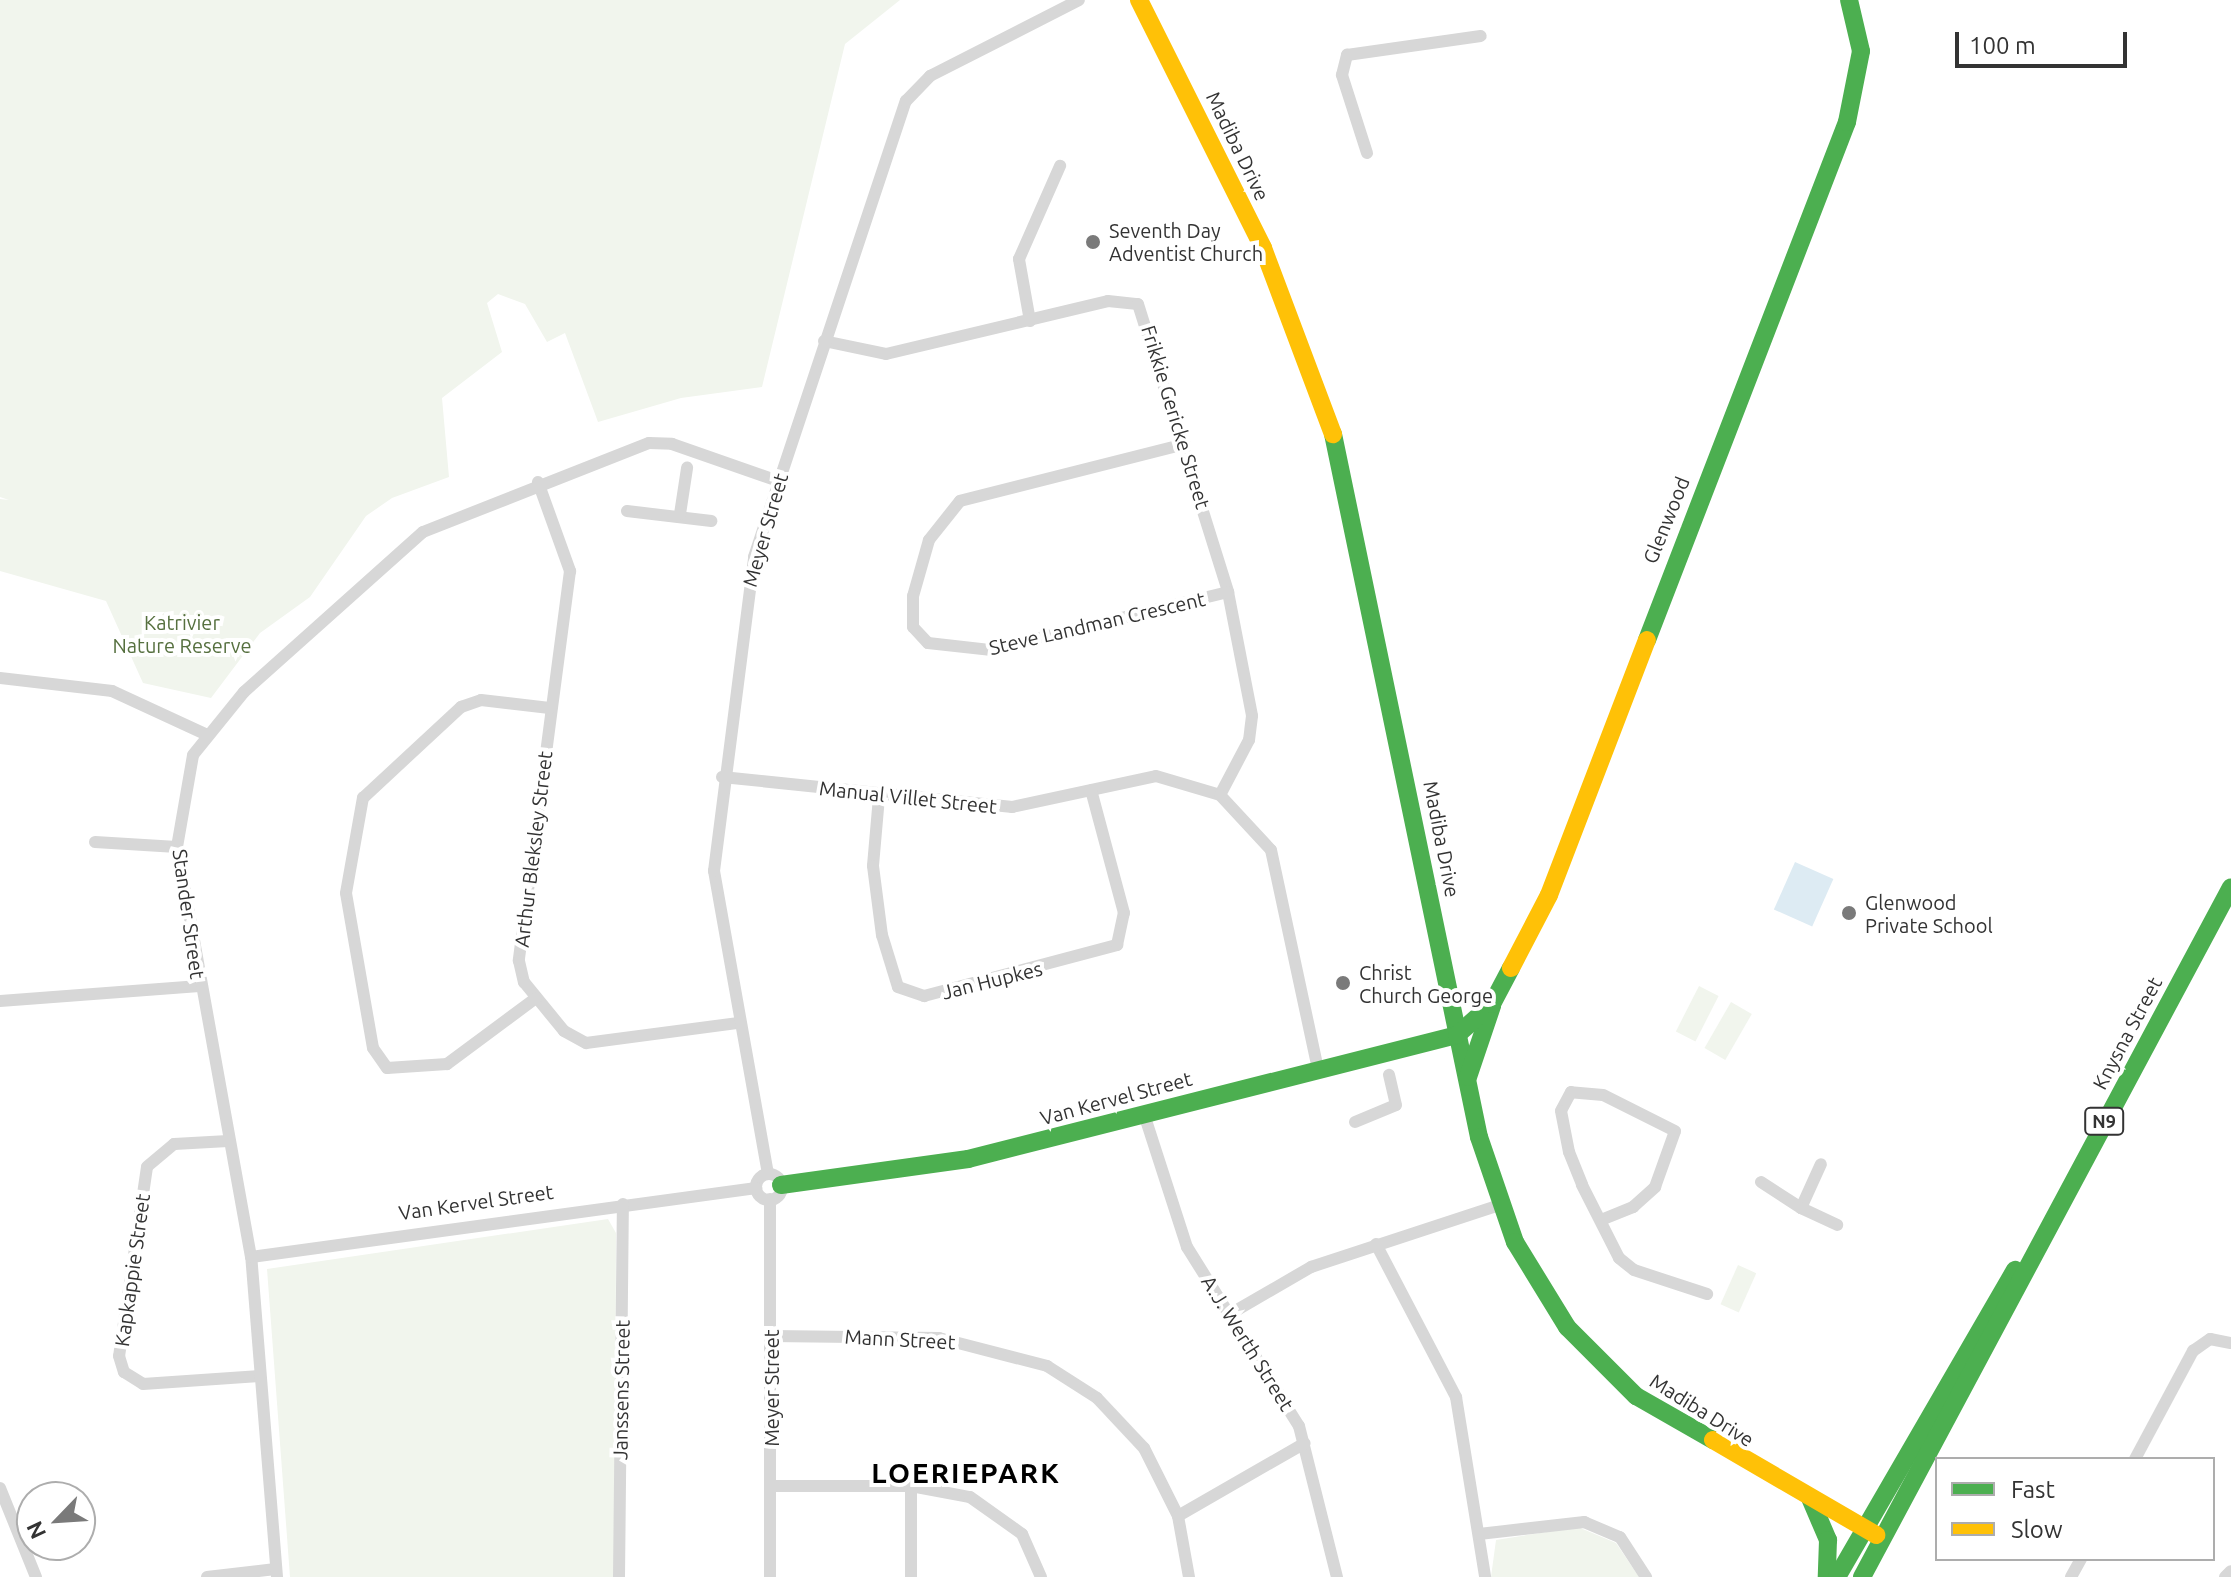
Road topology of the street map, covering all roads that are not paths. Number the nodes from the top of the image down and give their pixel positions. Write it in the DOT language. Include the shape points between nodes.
graph roads {
  1 [pos="1079,0"];
  2 [pos="1139,0"];
  3 [pos="1849,0"];
  4 [pos="1481,36"];
  5 [pos="1367,153"];
  6 [pos="1060,166"];
  7 [pos="1030,321"];
  8 [pos="824,341"];
  9 [pos="1185,444"];
  10 [pos="687,468"];
  11 [pos="778,481"];
  12 [pos="538,482"];
  13 [pos="627,511"];
  14 [pos="680,514"];
  15 [pos="711,521"];
  16 [pos="1228,592"];
  17 [pos="0,678"];
  18 [pos="550,708"];
  19 [pos="205,734"];
  20 [pos="722,777"];
  21 [pos="1091,790"];
  22 [pos="1220,795"];
  23 [pos="879,797"];
  24 [pos="95,842"];
  25 [pos="177,847"];
  26 [pos="2231,887"];
  27 [pos="199,986"];
  28 [pos="536,998"];
  29 [pos="0,1004"];
  30 [pos="1492,1004"];
  31 [pos="737,1023"];
  32 [pos="1457,1035"];
  33 [pos="1318,1069"];
  34 [pos="1389,1075"];
  35 [pos="1467,1080"];
  36 [pos="1144,1114"];
  37 [pos="1355,1122"];
  38 [pos="228,1141"];
  39 [pos="1821,1164"];
  40 [pos="1761,1182"];
  41 [pos="773,1186"];
  42 [pos="623,1204"];
  43 [pos="1500,1205"];
  44 [pos="1801,1208"];
  45 [pos="1601,1220"];
  46 [pos="1837,1225"];
  47 [pos="2039,1242"];
  48 [pos="1376,1244"];
  49 [pos="251,1257"];
  50 [pos="1707,1294"];
  51 [pos="1230,1314"];
  52 [pos="771,1336"];
  53 [pos="2231,1343"];
  54 [pos="259,1376"];
  55 [pos="1305,1443"];
  56 [pos="2136,1457"];
  57 [pos="770,1486"];
  58 [pos="911,1486"];
  59 [pos="0,1488"];
  60 [pos="1810,1498"];
  61 [pos="1178,1516"];
  62 [pos="1862,1527"];
  63 [pos="1479,1534"];
  64 [pos="1884,1539"];
  65 [pos="2231,1571"];
  66 [pos="276,1573"];
  67 [pos="36,1577"];
  68 [pos="207,1577"];
  69 [pos="619,1577"];
  70 [pos="770,1577"];
  71 [pos="911,1577"];
  72 [pos="1041,1577"];
  73 [pos="1189,1577"];
  74 [pos="1337,1577"];
  75 [pos="1485,1577"];
  76 [pos="1646,1577"];
  77 [pos="1827,1577"];
  78 [pos="1837,1577"];
  79 [pos="1862,1577"];
  80 [pos="2225,1577"];
  1 -- 8 [label="street, Meyer Street" via="930,76 910,95"];
  2 -- 32 [label="main road, Madiba Drive" via="1263,248 1336,441"];
  3 -- 30 [label="main road, Glenwood" via="1861,51 1847,122 1549,895"];
  4 -- 5 [label="street" via="1347,55 1342,75"];
  6 -- 7 [label="street" via="1019,259"];
  7 -- 8 [label="street, Frikkie Gericke Street" via="886,354"];
  7 -- 9 [label="street, Frikkie Gericke Street" via="1123,299 1138,304"];
  8 -- 11 [label="street, Meyer Street"];
  9 -- 16 [label="street, Frikkie Gericke Street"];
  9 -- 16 [label="street, Steve Landman Crescent" via="960,501 929,540 913,596 913,627 928,643 990,650"];
  10 -- 14 [label="street"];
  11 -- 12 [label="street, Stander Street" via="661,442"];
  11 -- 20 [label="street, Meyer Street" via="749,581"];
  12 -- 18 [label="street, Arthur Bleksley Street" via="570,571"];
  12 -- 19 [label="street, Stander Street" via="413,538"];
  13 -- 14 [label="street"];
  14 -- 15 [label="street"];
  16 -- 22 [label="street, Frikkie Gericke Street" via="1252,728"];
  17 -- 19 [label="street" via="112,691"];
  18 -- 28 [label="street, Arthur Bleksley Street" via="519,961"];
  18 -- 28 [label="street" via="481,700 461,707 363,798 346,893 373,1048 387,1068 447,1064"];
  19 -- 25 [label="street, Stander Street" via="186,780"];
  20 -- 23 [label="street, Manual Villet Street"];
  20 -- 31 [label="street, Meyer Street" via="714,871"];
  21 -- 22 [label="street, Manual Villet Street" via="1156,776"];
  21 -- 23 [label="street, Manual Villet Street" via="1012,807"];
  21 -- 23 [label="street, Jan Hupkes" via="1124,913 1117,945 924,996 898,987 882,935 873,866"];
  22 -- 33 [label="street" via="1271,850"];
  24 -- 25 [label="street"];
  25 -- 27 [label="street, Stander Street"];
  26 -- 47 [label="main road, Knysna Street / N9"];
  27 -- 29 [label="street"];
  27 -- 38 [label="street, Stander Street"];
  28 -- 31 [label="street, Arthur Bleksley Street" via="564,1031 586,1043"];
  30 -- 32 [label="main road, Glenwood"];
  30 -- 35 [label="main road"];
  31 -- 41 [label="street, Meyer Street"];
  32 -- 33 [label="main road, Van Kervel Street"];
  32 -- 35 [label="main road, Madiba Drive"];
  33 -- 36 [label="main road, Van Kervel Street"];
  34 -- 37 [label="street" via="1394,1107"];
  35 -- 43 [label="main road, Madiba Drive"];
  36 -- 41 [label="main road, Van Kervel Street" via="968,1159"];
  36 -- 51 [label="street, A.J. Werth Street" via="1179,1229"];
  38 -- 49 [label="street, Stander Street"];
  38 -- 54 [label="street, Kapkappie Street" via="174,1144 147,1167 119,1356 124,1372 143,1384"];
  39 -- 44 [label="street"];
  40 -- 44 [label="street"];
  41 -- 42 [label="street, Van Kervel Street"];
  41 -- 52 [label="street, Meyer Street"];
  42 -- 49 [label="street, Van Kervel Street"];
  42 -- 69 [label="street, Janssens Street"];
  43 -- 48 [label="street"];
  43 -- 60 [label="main road, Madiba Drive" via="1540,1289 1602,1365 1654,1409"];
  44 -- 46 [label="street"];
  45 -- 45 [label="street" via="1569,1152 1561,1111 1571,1092 1618,1101 1675,1131 1655,1187 1633,1207"];
  45 -- 50 [label="street" via="1634,1270"];
  47 -- 62 [label="main road, Knysna Street / N9" via="1959,1359"];
  47 -- 64 [label="main road, Knysna Street / N9"];
  48 -- 51 [label="street" via="1311,1267"];
  48 -- 63 [label="street" via="1456,1397"];
  49 -- 54 [label="street, Stander Street"];
  51 -- 55 [label="street, A.J. Werth Street"];
  52 -- 57 [label="street, Meyer Street"];
  52 -- 61 [label="street, Mann Street" via="939,1338 1047,1366 1131,1430"];
  53 -- 56 [label="street" via="2210,1339 2193,1351"];
  54 -- 66 [label="street, Stander Street"];
  55 -- 61 [label="street"];
  55 -- 74 [label="street, A.J. Werth Street"];
  57 -- 58 [label="street"];
  57 -- 70 [label="street, Meyer Street"];
  58 -- 71 [label="street"];
  58 -- 72 [label="street" via="994,1507 1022,1534"];
  59 -- 67 [label="street"];
  60 -- 62 [label="main road, Madiba Drive"];
  60 -- 77 [label="main road" via="1828,1540"];
  61 -- 73 [label="street, Mann Street"];
  62 -- 64 [label="main road, Madiba Drive"];
  62 -- 78 [label="main road, Knysna Street / N9"];
  63 -- 75 [label="street"];
  63 -- 76 [label="street" via="1584,1522 1620,1537"];
  64 -- 79 [label="main road, Knysna Street / N9"];
  65 -- 80 [label="street"];
  66 -- 68 [label="street"];
}
